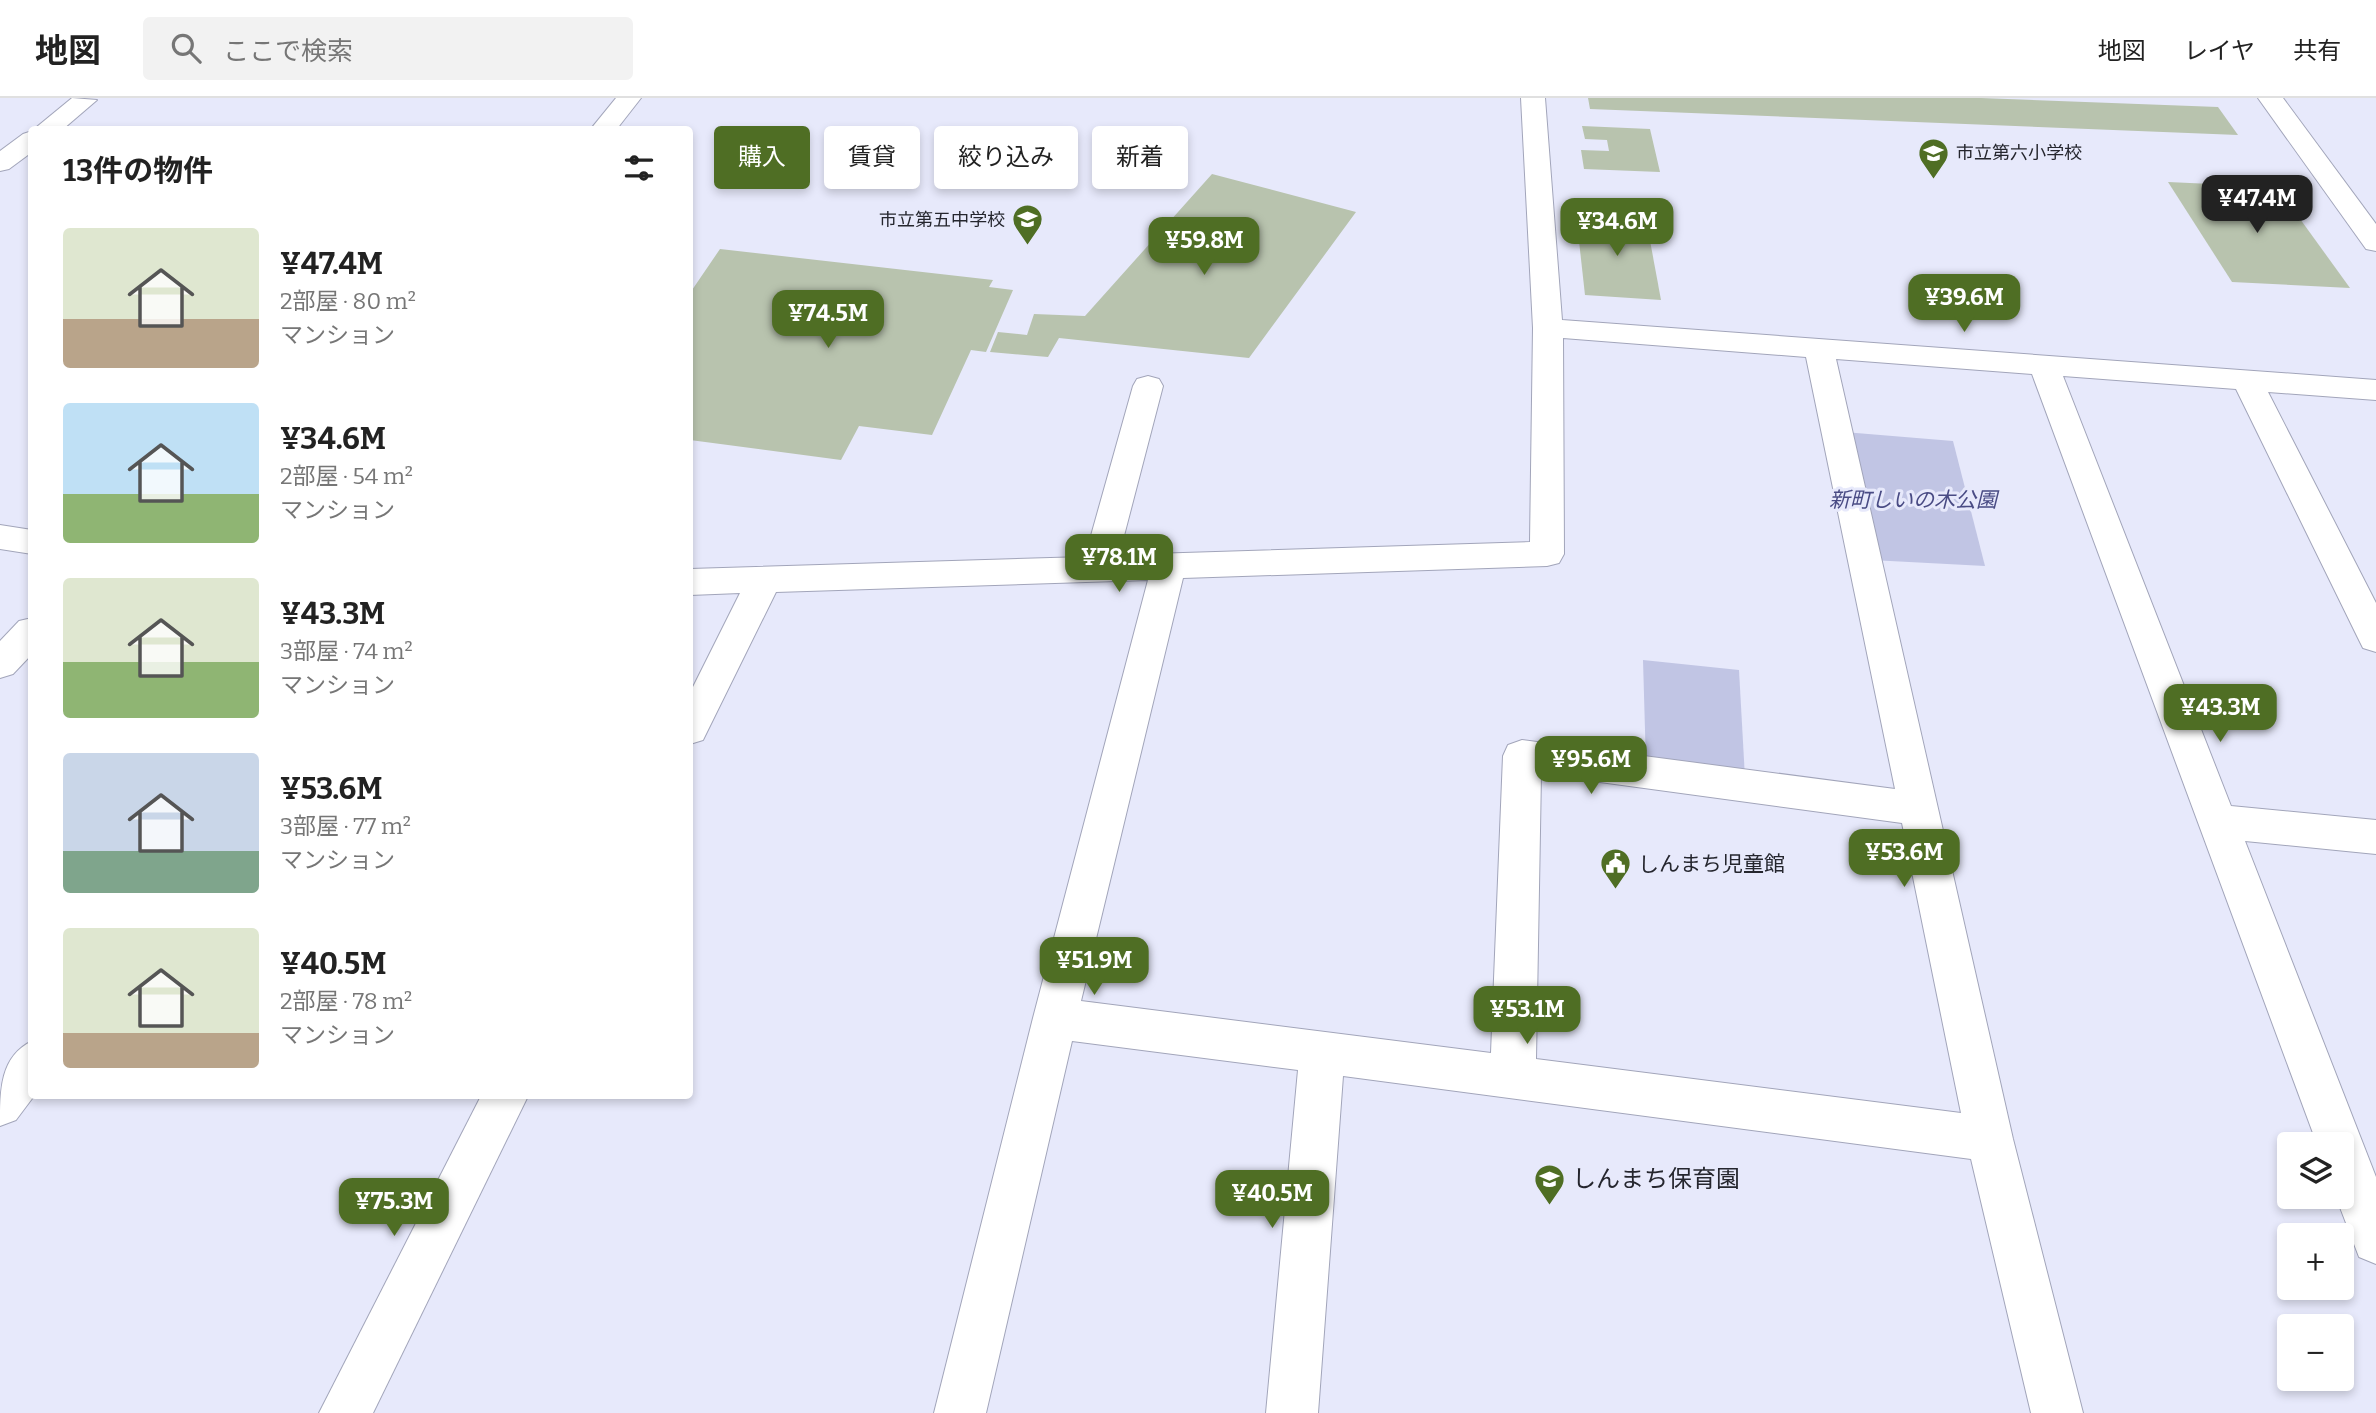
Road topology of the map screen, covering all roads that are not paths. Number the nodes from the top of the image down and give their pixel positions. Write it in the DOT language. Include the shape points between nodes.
graph roads {
  1 [pos="629,98"];
  2 [pos="1534,98"];
  3 [pos="2270,98"];
  4 [pos="85,100"];
  5 [pos="50,126"];
  6 [pos="605,126"];
  7 [pos="28,142"];
  8 [pos="0,163"];
  9 [pos="2376,243"];
  10 [pos="1548,328"];
  11 [pos="1819,348"];
  12 [pos="2044,365"];
  13 [pos="2247,381"];
  14 [pos="1148,386"];
  15 [pos="2376,390"];
  16 [pos="0,537"];
  17 [pos="28,541"];
  18 [pos="1169,566"];
  19 [pos="1099,567"];
  20 [pos="765,579"];
  21 [pos="693,582"];
  22 [pos="28,635"];
  23 [pos="2376,638"];
  24 [pos="0,664"];
  25 [pos="693,723"];
  26 [pos="1919,809"];
  27 [pos="2217,821"];
  28 [pos="2376,837"];
  29 [pos="1055,1018"];
  30 [pos="1322,1053"];
  31 [pos="28,1067"];
  32 [pos="1513,1077"];
  33 [pos="503,1099"];
  34 [pos="0,1104"];
  35 [pos="2335,1132"];
  36 [pos="1990,1139"];
  37 [pos="2354,1182"];
  38 [pos="2376,1240"];
  39 [pos="345,1413"];
  40 [pos="960,1413"];
  41 [pos="1292,1413"];
  42 [pos="2057,1413"];
  1 -- 6 [label="street"];
  2 -- 10 [label="street"];
  3 -- 9 [label="street"];
  4 -- 5 [label="street"];
  7 -- 8 [label="street"];
  10 -- 11 [label="street"];
  10 -- 18 [label="street" via="1547,554"];
  11 -- 12 [label="street"];
  11 -- 26 [label="street"];
  12 -- 13 [label="street"];
  12 -- 27 [label="street"];
  13 -- 15 [label="street"];
  13 -- 23 [label="street"];
  14 -- 19 [label="street"];
  16 -- 17 [label="street"];
  18 -- 19 [label="street"];
  18 -- 29 [label="street"];
  19 -- 20 [label="street"];
  20 -- 21 [label="street"];
  20 -- 25 [label="street"];
  22 -- 24 [label="street"];
  26 -- 32 [label="street" via="1522,756"];
  26 -- 36 [label="street"];
  27 -- 28 [label="street"];
  27 -- 35 [label="street"];
  29 -- 30 [label="street"];
  29 -- 40 [label="street"];
  30 -- 32 [label="street"];
  30 -- 41 [label="street"];
  31 -- 34 [label="street"];
  32 -- 36 [label="street"];
  33 -- 39 [label="street"];
  36 -- 42 [label="street"];
  37 -- 38 [label="street"];
}
